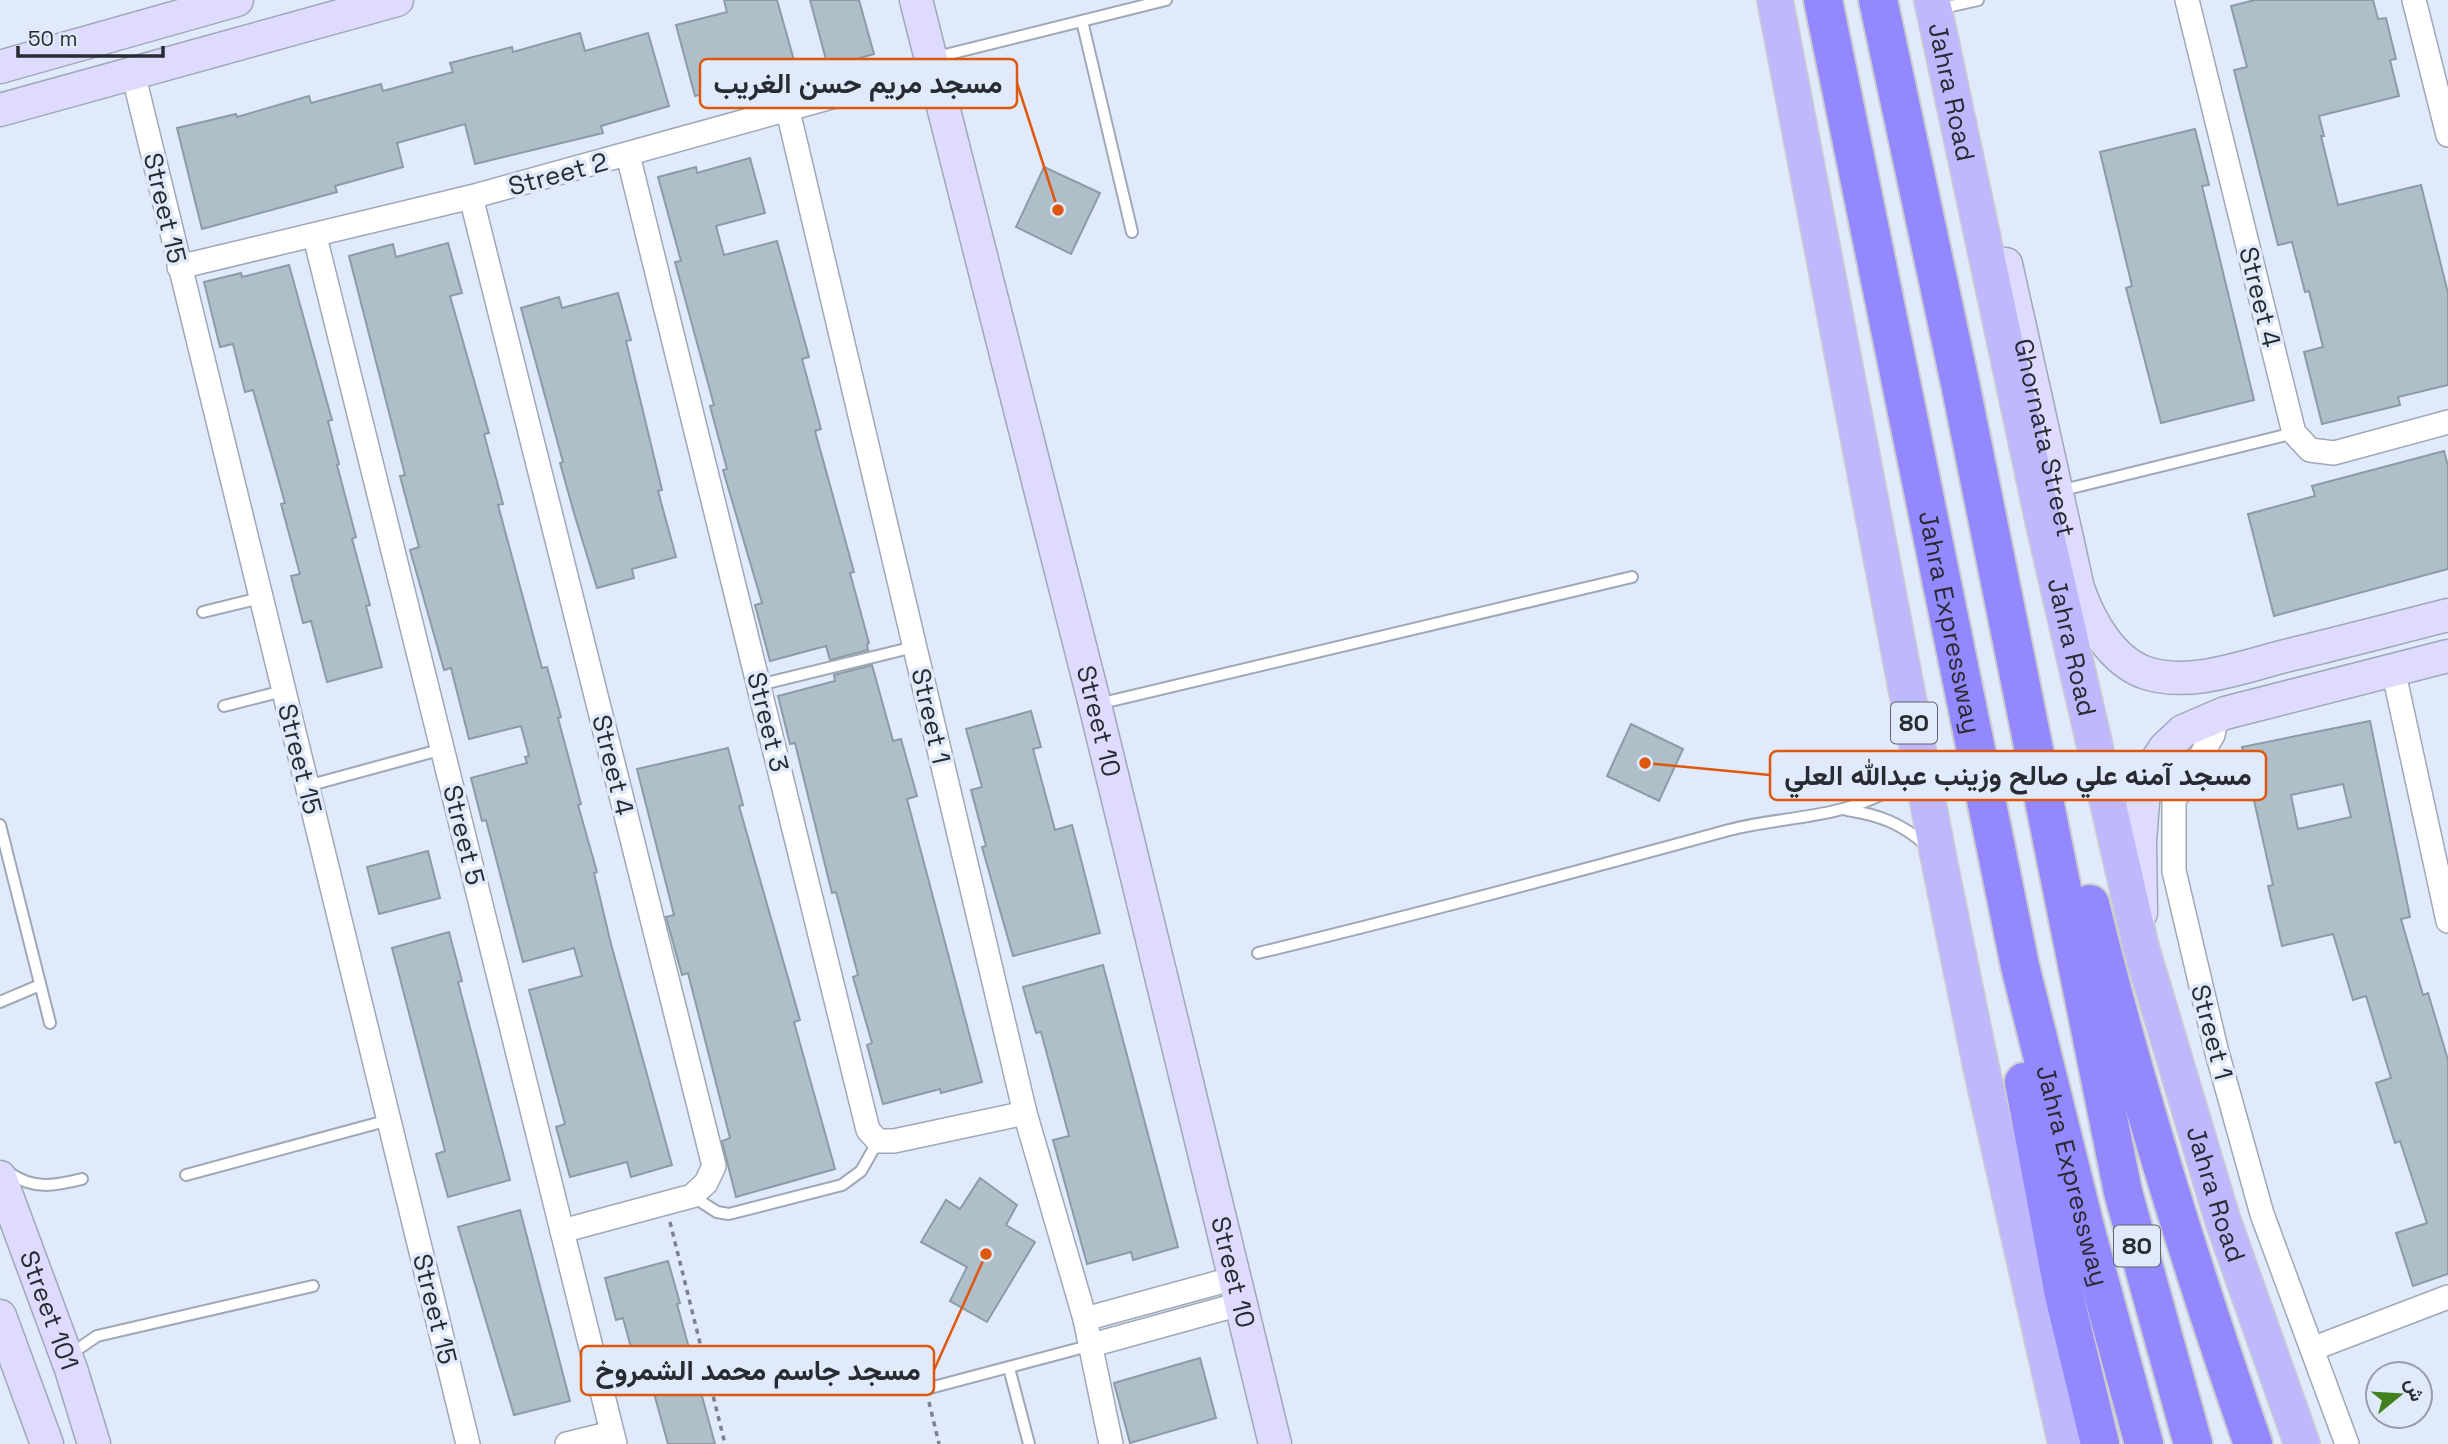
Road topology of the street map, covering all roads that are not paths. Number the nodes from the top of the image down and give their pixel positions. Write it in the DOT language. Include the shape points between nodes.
graph roads {
  1 [pos="397,0"];
  2 [pos="916,0"];
  3 [pos="1166,0"];
  4 [pos="1775,0"];
  5 [pos="1823,0"];
  6 [pos="1878,0"];
  7 [pos="1978,0"];
  8 [pos="2188,0"];
  9 [pos="2414,0"];
  10 [pos="230,1"];
  11 [pos="1942,3"];
  12 [pos="1082,21"];
  13 [pos="932,64"];
  14 [pos="0,68"];
  15 [pos="133,73"];
  16 [pos="0,110"];
  17 [pos="788,111"];
  18 [pos="2448,135"];
  19 [pos="628,155"];
  20 [pos="471,197"];
  21 [pos="1132,232"];
  22 [pos="315,237"];
  23 [pos="180,267"];
  24 [pos="1960,383"];
  25 [pos="2448,422"];
  26 [pos="2294,433"];
  27 [pos="2057,492"];
  28 [pos="1632,577"];
  29 [pos="260,598"];
  30 [pos="203,612"];
  31 [pos="2448,615"];
  32 [pos="914,647"];
  33 [pos="2448,656"];
  34 [pos="2393,669"];
  35 [pos="2210,674"];
  36 [pos="759,685"];
  37 [pos="284,691"];
  38 [pos="1095,705"];
  39 [pos="224,706"];
  40 [pos="2217,715"];
  41 [pos="1915,731"];
  42 [pos="443,749"];
  43 [pos="307,786"];
  44 [pos="1847,810"];
  45 [pos="0,825"];
  46 [pos="1938,855"];
  47 [pos="2010,913"];
  48 [pos="2448,920"];
  49 [pos="2141,947"];
  50 [pos="1258,953"];
  51 [pos="40,985"];
  52 [pos="0,1002"];
  53 [pos="50,1023"];
  54 [pos="1025,1113"];
  55 [pos="389,1120"];
  56 [pos="878,1141"];
  57 [pos="0,1166"];
  58 [pos="186,1175"];
  59 [pos="0,1177"];
  60 [pos="82,1180"];
  61 [pos="692,1196"];
  62 [pos="562,1231"];
  63 [pos="313,1286"];
  64 [pos="1238,1291"];
  65 [pos="2448,1297"];
  66 [pos="0,1316"];
  67 [pos="1085,1319"];
  68 [pos="1092,1345"];
  69 [pos="2312,1349"];
  70 [pos="71,1368"];
  71 [pos="1009,1368"];
  72 [pos="926,1389"];
  73 [pos="614,1438"];
  74 [pos="47,1444"];
  75 [pos="94,1444"];
  76 [pos="468,1444"];
  77 [pos="567,1444"];
  78 [pos="1029,1444"];
  79 [pos="1111,1444"];
  80 [pos="1275,1444"];
  81 [pos="2066,1444"];
  82 [pos="2100,1444"];
  83 [pos="2144,1444"];
  84 [pos="2193,1444"];
  85 [pos="2253,1444"];
  86 [pos="2302,1444"];
  87 [pos="2347,1444"];
  1 -- 15 [label="street"];
  2 -- 13 [label="street, Street 10"];
  3 -- 12 [label="lane"];
  4 -- 41 [label="main road, 80"];
  5 -- 47 [label="highway, Jahra Expressway / 80"];
  6 -- 24 [label="highway, Jahra Expressway / 80"];
  7 -- 11 [label="lane"];
  8 -- 26 [label="street, Street 4"];
  9 -- 18 [label="street"];
  10 -- 14 [label="street"];
  11 -- 27 [label="street, Ghornata Street"];
  11 -- 49 [label="main road, Jahra Road" via="2044,525"];
  12 -- 13 [label="lane"];
  12 -- 21 [label="lane"];
  13 -- 17 [label="street, Street 2"];
  13 -- 38 [label="street, Street 10"];
  15 -- 16 [label="street"];
  15 -- 23 [label="street, Street 15"];
  17 -- 19 [label="street, Street 2"];
  17 -- 32 [label="street, Street 1"];
  19 -- 20 [label="street, Street 2"];
  19 -- 36 [label="street, Street 3"];
  20 -- 22 [label="street, Street 2"];
  20 -- 61 [label="street, Street 4" via="714,1166 706,1183"];
  22 -- 23 [label="street, Street 2"];
  22 -- 42 [label="street, Street 5"];
  23 -- 29 [label="street, Street 15"];
  24 -- 84 [label="highway, Jahra Expressway / 80" via="2123,1192"];
  24 -- 85 [label="highway" via="2137,1081 2205,1307"];
  25 -- 26 [label="street" via="2334,453 2310,450"];
  26 -- 27 [label="lane"];
  27 -- 35 [label="street, Ghornata Street" via="2078,588 2100,634 2143,672 2181,678"];
  28 -- 38 [label="lane"];
  29 -- 30 [label="lane"];
  29 -- 37 [label="street, Street 15"];
  31 -- 35 [label="street, Ghornata Street"];
  32 -- 36 [label="lane"];
  32 -- 54 [label="street, Street 1"];
  33 -- 34 [label="street"];
  34 -- 40 [label="street"];
  34 -- 48 [label="street"];
  35 -- 40 [label="street" via="2204,693"];
  36 -- 56 [label="street, Street 3" via="869,1130"];
  37 -- 39 [label="lane"];
  37 -- 43 [label="street, Street 15"];
  38 -- 64 [label="street, Street 10"];
  40 -- 49 [label="street" via="2183,731 2149,772 2140,829"];
  40 -- 69 [label="street, Street 1" via="2213,735 2174,800 2174,871 2216,1049 2262,1214"];
  41 -- 44 [label="lane" via="1901,769 1882,794"];
  41 -- 46 [label="main road, 80"];
  42 -- 43 [label="lane"];
  42 -- 62 [label="street, Street 5"];
  43 -- 55 [label="street, Street 15"];
  44 -- 46 [label="lane" via="1883,816 1909,830"];
  44 -- 50 [label="lane" via="1744,826"];
  45 -- 51 [label="lane"];
  46 -- 81 [label="main road, 80"];
  47 -- 82 [label="highway" via="2014,1028 2064,1295"];
  47 -- 83 [label="highway, Jahra Expressway / 80" via="2054,1104"];
  49 -- 86 [label="main road, Jahra Road" via="2222,1218"];
  51 -- 52 [label="lane"];
  51 -- 53 [label="lane"];
  54 -- 56 [label="street"];
  54 -- 67 [label="street, Street 1"];
  55 -- 58 [label="lane"];
  55 -- 76 [label="street, Street 15"];
  56 -- 61 [label="lane" via="862,1171 842,1185 729,1214"];
  57 -- 60 [label="lane" via="37,1186"];
  59 -- 70 [label="street, Street 101"];
  61 -- 62 [label="street"];
  62 -- 73 [label="street, Street 5"];
  63 -- 70 [label="lane" via="87,1341 78,1349"];
  64 -- 67 [label="street"];
  64 -- 68 [label="street"];
  64 -- 80 [label="street, Street 10"];
  65 -- 69 [label="street"];
  66 -- 74 [label="street, Street 101"];
  67 -- 68 [label="street, Street 1"];
  68 -- 71 [label="lane"];
  68 -- 79 [label="street, Street 1"];
  69 -- 87 [label="street, Street 1"];
  70 -- 75 [label="street, Street 101"];
  71 -- 72 [label="lane"];
  71 -- 78 [label="lane"];
  73 -- 77 [label="street, Street 5"];
}
